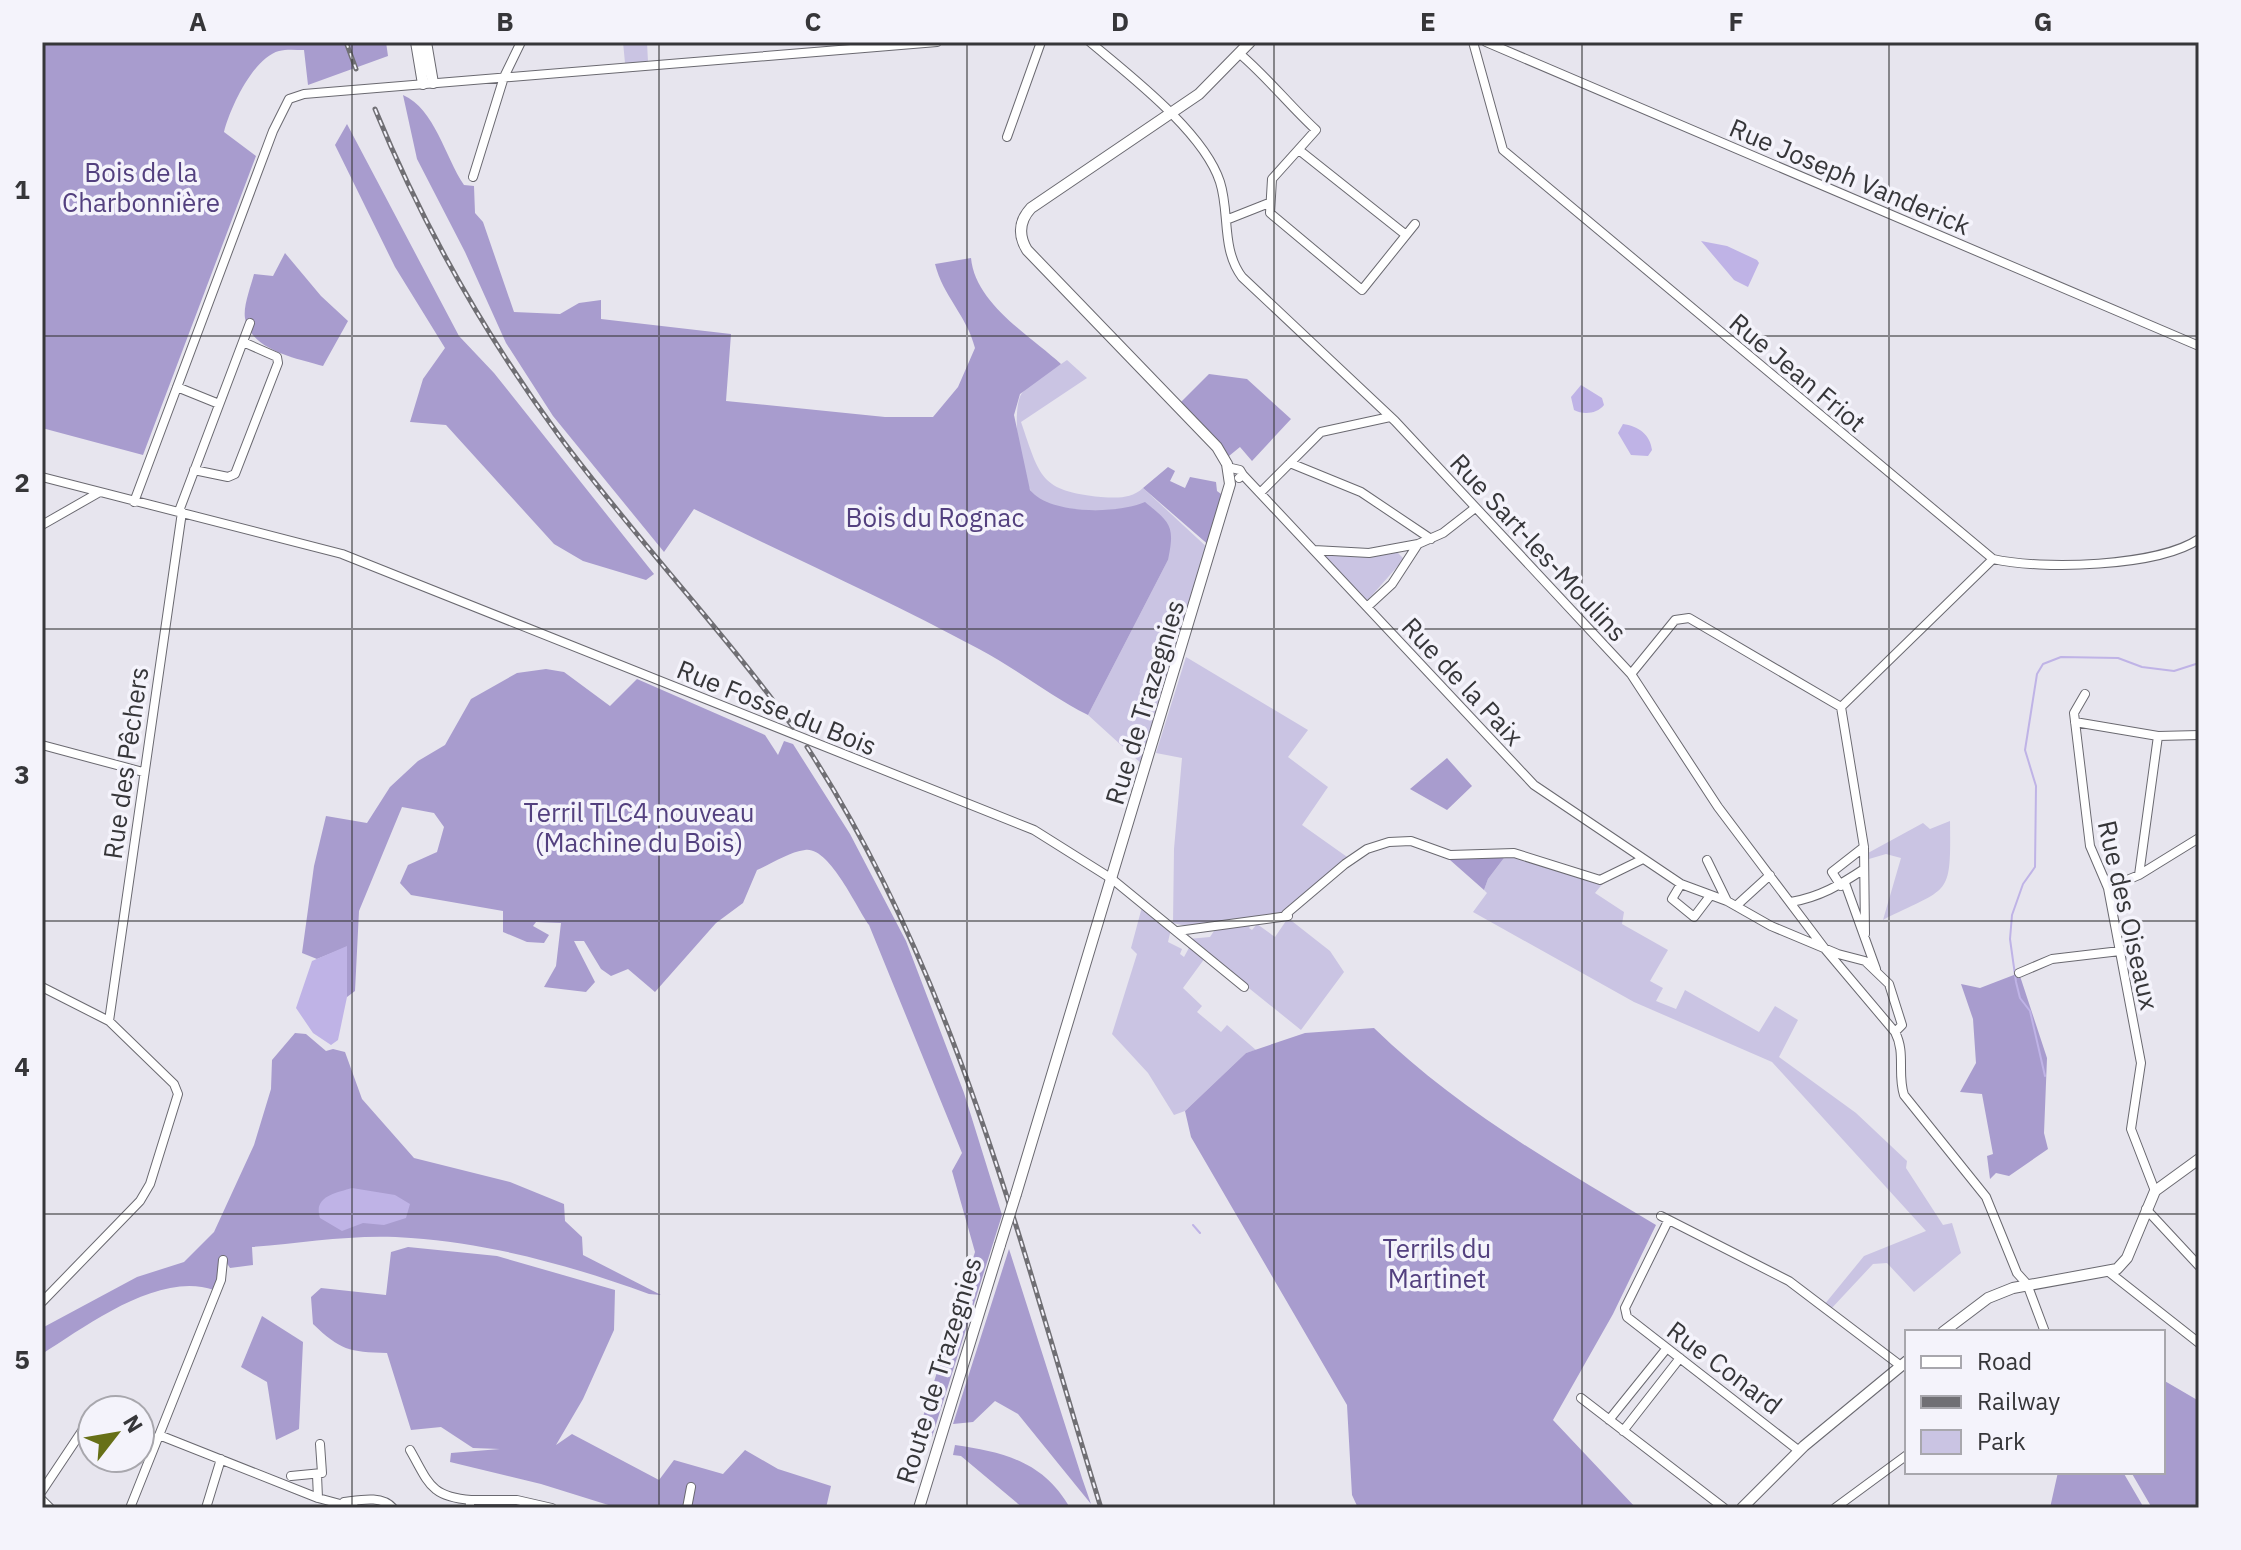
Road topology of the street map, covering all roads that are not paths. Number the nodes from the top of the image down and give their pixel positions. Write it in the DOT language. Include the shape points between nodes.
graph roads {
  1 [pos="416,42"];
  2 [pos="426,42"];
  3 [pos="521,42"];
  4 [pos="937,42"];
  5 [pos="1041,42"];
  6 [pos="1090,42"];
  7 [pos="1250,42"];
  8 [pos="1473,42"];
  9 [pos="1486,42"];
  10 [pos="1240,54"];
  11 [pos="504,77"];
  12 [pos="428,83"];
  13 [pos="1172,113"];
  14 [pos="1007,137"];
  15 [pos="1299,150"];
  16 [pos="473,177"];
  17 [pos="1269,203"];
  18 [pos="1226,220"];
  19 [pos="1415,224"];
  20 [pos="1406,235"];
  21 [pos="250,323"];
  22 [pos="243,342"];
  23 [pos="2199,346"];
  24 [pos="177,387"];
  25 [pos="219,404"];
  26 [pos="1390,417"];
  27 [pos="1290,463"];
  28 [pos="1227,467"];
  29 [pos="194,470"];
  30 [pos="1243,475"];
  31 [pos="42,477"];
  32 [pos="1230,480"];
  33 [pos="98,493"];
  34 [pos="1260,493"];
  35 [pos="134,502"];
  36 [pos="1475,508"];
  37 [pos="180,511"];
  38 [pos="42,525"];
  39 [pos="1431,539"];
  40 [pos="2199,539"];
  41 [pos="1418,544"];
  42 [pos="1314,550"];
  43 [pos="1993,559"];
  44 [pos="1367,607"];
  45 [pos="1631,674"];
  46 [pos="2085,694"];
  47 [pos="1841,707"];
  48 [pos="2075,722"];
  49 [pos="2199,735"];
  50 [pos="2158,736"];
  51 [pos="42,745"];
  52 [pos="143,772"];
  53 [pos="2199,838"];
  54 [pos="1864,847"];
  55 [pos="1641,860"];
  56 [pos="1707,860"];
  57 [pos="1864,869"];
  58 [pos="1770,875"];
  59 [pos="2139,875"];
  60 [pos="1112,879"];
  61 [pos="1681,884"];
  62 [pos="1843,884"];
  63 [pos="2108,888"];
  64 [pos="1710,896"];
  65 [pos="1791,902"];
  66 [pos="1731,904"];
  67 [pos="1178,931"];
  68 [pos="1865,934"];
  69 [pos="1825,949"];
  70 [pos="2120,951"];
  71 [pos="1876,969"];
  72 [pos="2019,973"];
  73 [pos="42,987"];
  74 [pos="1244,987"];
  75 [pos="109,1021"];
  76 [pos="1895,1032"];
  77 [pos="2199,1159"];
  78 [pos="2155,1191"];
  79 [pos="2146,1209"];
  80 [pos="1000,1245"];
  81 [pos="223,1260"];
  82 [pos="2199,1266"];
  83 [pos="2109,1272"];
  84 [pos="2027,1284"];
  85 [pos="42,1302"];
  86 [pos="1948,1330"];
  87 [pos="2044,1330"];
  88 [pos="2199,1343"];
  89 [pos="1667,1348"];
  90 [pos="1680,1358"];
  91 [pos="1904,1364"];
  92 [pos="1581,1398"];
  93 [pos="1609,1420"];
  94 [pos="1623,1431"];
  95 [pos="159,1435"];
  96 [pos="76,1438"];
  97 [pos="320,1444"];
  98 [pos="410,1450"];
  99 [pos="1798,1450"];
  100 [pos="1905,1456"];
  101 [pos="221,1459"];
  102 [pos="319,1474"];
  103 [pos="291,1476"];
  104 [pos="47,1479"];
  105 [pos="691,1487"];
  106 [pos="42,1491"];
  107 [pos="318,1498"];
  108 [pos="42,1500"];
  109 [pos="339,1502"];
  110 [pos="366,1504"];
  111 [pos="470,1504"];
  112 [pos="50,1508"];
  113 [pos="130,1508"];
  114 [pos="206,1508"];
  115 [pos="355,1508"];
  116 [pos="393,1508"];
  117 [pos="552,1508"];
  118 [pos="687,1508"];
  119 [pos="919,1508"];
  120 [pos="1724,1508"];
  121 [pos="1742,1508"];
  122 [pos="1835,1508"];
  1 -- 12 [label="main road"];
  2 -- 12 [label="main road"];
  3 -- 11 [label="street"];
  4 -- 11 [label="street"];
  5 -- 14 [label="street"];
  6 -- 13 [label="street, Rue Sart-les-Moulins"];
  7 -- 10 [label="main road"];
  8 -- 43 [label="street, Rue Jean Friot" via="1503,150"];
  9 -- 23 [label="street, Rue Joseph Vanderick"];
  10 -- 13 [label="main road" via="1215,81"];
  10 -- 15 [label="street" via="1316,130"];
  11 -- 12 [label="street"];
  11 -- 16 [label="street"];
  12 -- 24 [label="street" via="289,99"];
  13 -- 18 [label="street, Rue Sart-les-Moulins" via="1214,167"];
  13 -- 28 [label="main road, Rue de Trazegnies" via="1031,208 1022,221 1022,238 1032,256 1217,447"];
  15 -- 17 [label="street" via="1272,179"];
  15 -- 20 [label="street"];
  17 -- 18 [label="street"];
  17 -- 20 [label="street" via="1270,213 1362,290"];
  18 -- 26 [label="street, Rue Sart-les-Moulins" via="1230,255 1242,277"];
  19 -- 20 [label="street"];
  21 -- 22 [label="street, Rue des Pêchers"];
  22 -- 25 [label="street, Rue des Pêchers"];
  22 -- 29 [label="street" via="277,357 278,363 235,474"];
  24 -- 25 [label="street"];
  24 -- 35 [label="street"];
  25 -- 29 [label="street, Rue des Pêchers"];
  26 -- 27 [label="street" via="1331,428"];
  26 -- 36 [label="street, Rue Sart-les-Moulins"];
  27 -- 34 [label="street"];
  27 -- 39 [label="street" via="1361,492"];
  28 -- 30 [label="street, Rue de la Paix" via="1237,467"];
  28 -- 32 [label="main road, Rue de Trazegnies"];
  29 -- 37 [label="street, Rue des Pêchers"];
  30 -- 32 [label="street"];
  30 -- 34 [label="street, Rue de la Paix"];
  31 -- 33 [label="street, Rue Fosse du Bois"];
  32 -- 60 [label="main road, Rue de Trazegnies" via="1227,506"];
  33 -- 35 [label="street, Rue Fosse du Bois"];
  33 -- 38 [label="street"];
  34 -- 42 [label="street, Rue de la Paix"];
  35 -- 37 [label="street, Rue Fosse du Bois"];
  36 -- 39 [label="street"];
  36 -- 45 [label="street, Rue Sart-les-Moulins"];
  37 -- 52 [label="street, Rue des Pêchers"];
  37 -- 60 [label="street, Rue Fosse du Bois" via="342,554 1034,830"];
  39 -- 41 [label="street"];
  40 -- 43 [label="street" via="2179,548 2082,567"];
  41 -- 42 [label="street" via="1369,553"];
  41 -- 44 [label="street" via="1392,584"];
  42 -- 44 [label="street, Rue de la Paix"];
  43 -- 47 [label="street"];
  44 -- 55 [label="street, Rue de la Paix" via="1534,785"];
  45 -- 47 [label="street" via="1675,620 1689,618"];
  45 -- 58 [label="street, Rue Sart-les-Moulins" via="1718,807"];
  46 -- 48 [label="street, Rue des Oiseaux"];
  47 -- 54 [label="street"];
  48 -- 50 [label="street"];
  48 -- 63 [label="street, Rue des Oiseaux" via="2090,846"];
  49 -- 50 [label="street"];
  50 -- 59 [label="street"];
  51 -- 52 [label="street"];
  52 -- 75 [label="street, Rue des Pêchers"];
  53 -- 59 [label="street"];
  54 -- 57 [label="street"];
  54 -- 62 [label="street" via="1832,872"];
  55 -- 61 [label="street, Rue de la Paix"];
  55 -- 67 [label="street" via="1600,880 1514,853 1450,855 1411,841 1389,842 1345,864 1288,915"];
  56 -- 66 [label="street"];
  57 -- 62 [label="street"];
  57 -- 68 [label="street"];
  58 -- 65 [label="street, Rue Sart-les-Moulins"];
  58 -- 66 [label="street"];
  59 -- 63 [label="street"];
  60 -- 67 [label="street, Rue Fosse du Bois"];
  60 -- 80 [label="main road, Rue de Trazegnies, bridge"];
  61 -- 64 [label="street, Rue de la Paix"];
  61 -- 64 [label="street" via="1672,899 1694,917"];
  62 -- 65 [label="street"];
  62 -- 68 [label="street"];
  63 -- 70 [label="street, Rue des Oiseaux"];
  64 -- 66 [label="street, Rue de la Paix"];
  65 -- 69 [label="street, Rue Sart-les-Moulins"];
  66 -- 69 [label="street, Rue de la Paix"];
  67 -- 74 [label="street, Rue Fosse du Bois"];
  68 -- 71 [label="street"];
  69 -- 71 [label="street, Rue de la Paix"];
  69 -- 76 [label="street, Rue Sart-les-Moulins"];
  70 -- 72 [label="street" via="2052,959"];
  70 -- 78 [label="street, Rue des Oiseaux" via="2141,1063 2131,1129"];
  71 -- 76 [label="street" via="1897,1005 1902,1025"];
  73 -- 75 [label="street"];
  75 -- 85 [label="street" via="178,1094 140,1201"];
  76 -- 84 [label="street" via="1901,1045 1904,1095 1986,1197 2017,1273"];
  77 -- 78 [label="main road"];
  78 -- 79 [label="main road"];
  79 -- 82 [label="street"];
  79 -- 83 [label="main road" via="2127,1258"];
  80 -- 119 [label="main road, Route de Trazegnies"];
  81 -- 95 [label="street" via="221,1280"];
  83 -- 84 [label="main road"];
  83 -- 88 [label="street"];
  84 -- 86 [label="main road" via="1988,1298"];
  84 -- 87 [label="street"];
  89 -- 90 [label="street, Rue Conard"];
  89 -- 91 [label="street, Rue Conard" via="1627,1317 1625,1308 1664,1219 1789,1281"];
  89 -- 93 [label="street"];
  90 -- 94 [label="street"];
  90 -- 99 [label="street, Rue Conard"];
  91 -- 99 [label="main road"];
  92 -- 93 [label="street"];
  93 -- 94 [label="street"];
  94 -- 120 [label="street"];
  95 -- 101 [label="street"];
  95 -- 113 [label="street"];
  96 -- 104 [label="street"];
  97 -- 102 [label="street"];
  98 -- 111 [label="street" via="433,1490"];
  99 -- 121 [label="main road"];
  100 -- 122 [label="street"];
  101 -- 107 [label="street"];
  101 -- 114 [label="street"];
  102 -- 103 [label="street"];
  102 -- 107 [label="street"];
  104 -- 106 [label="street"];
  105 -- 118 [label="street"];
  107 -- 109 [label="street"];
  108 -- 112 [label="street"];
  109 -- 110 [label="street"];
  109 -- 115 [label="street"];
  110 -- 116 [label="street" via="386,1501"];
  111 -- 117 [label="street" via="517,1500"];
}
